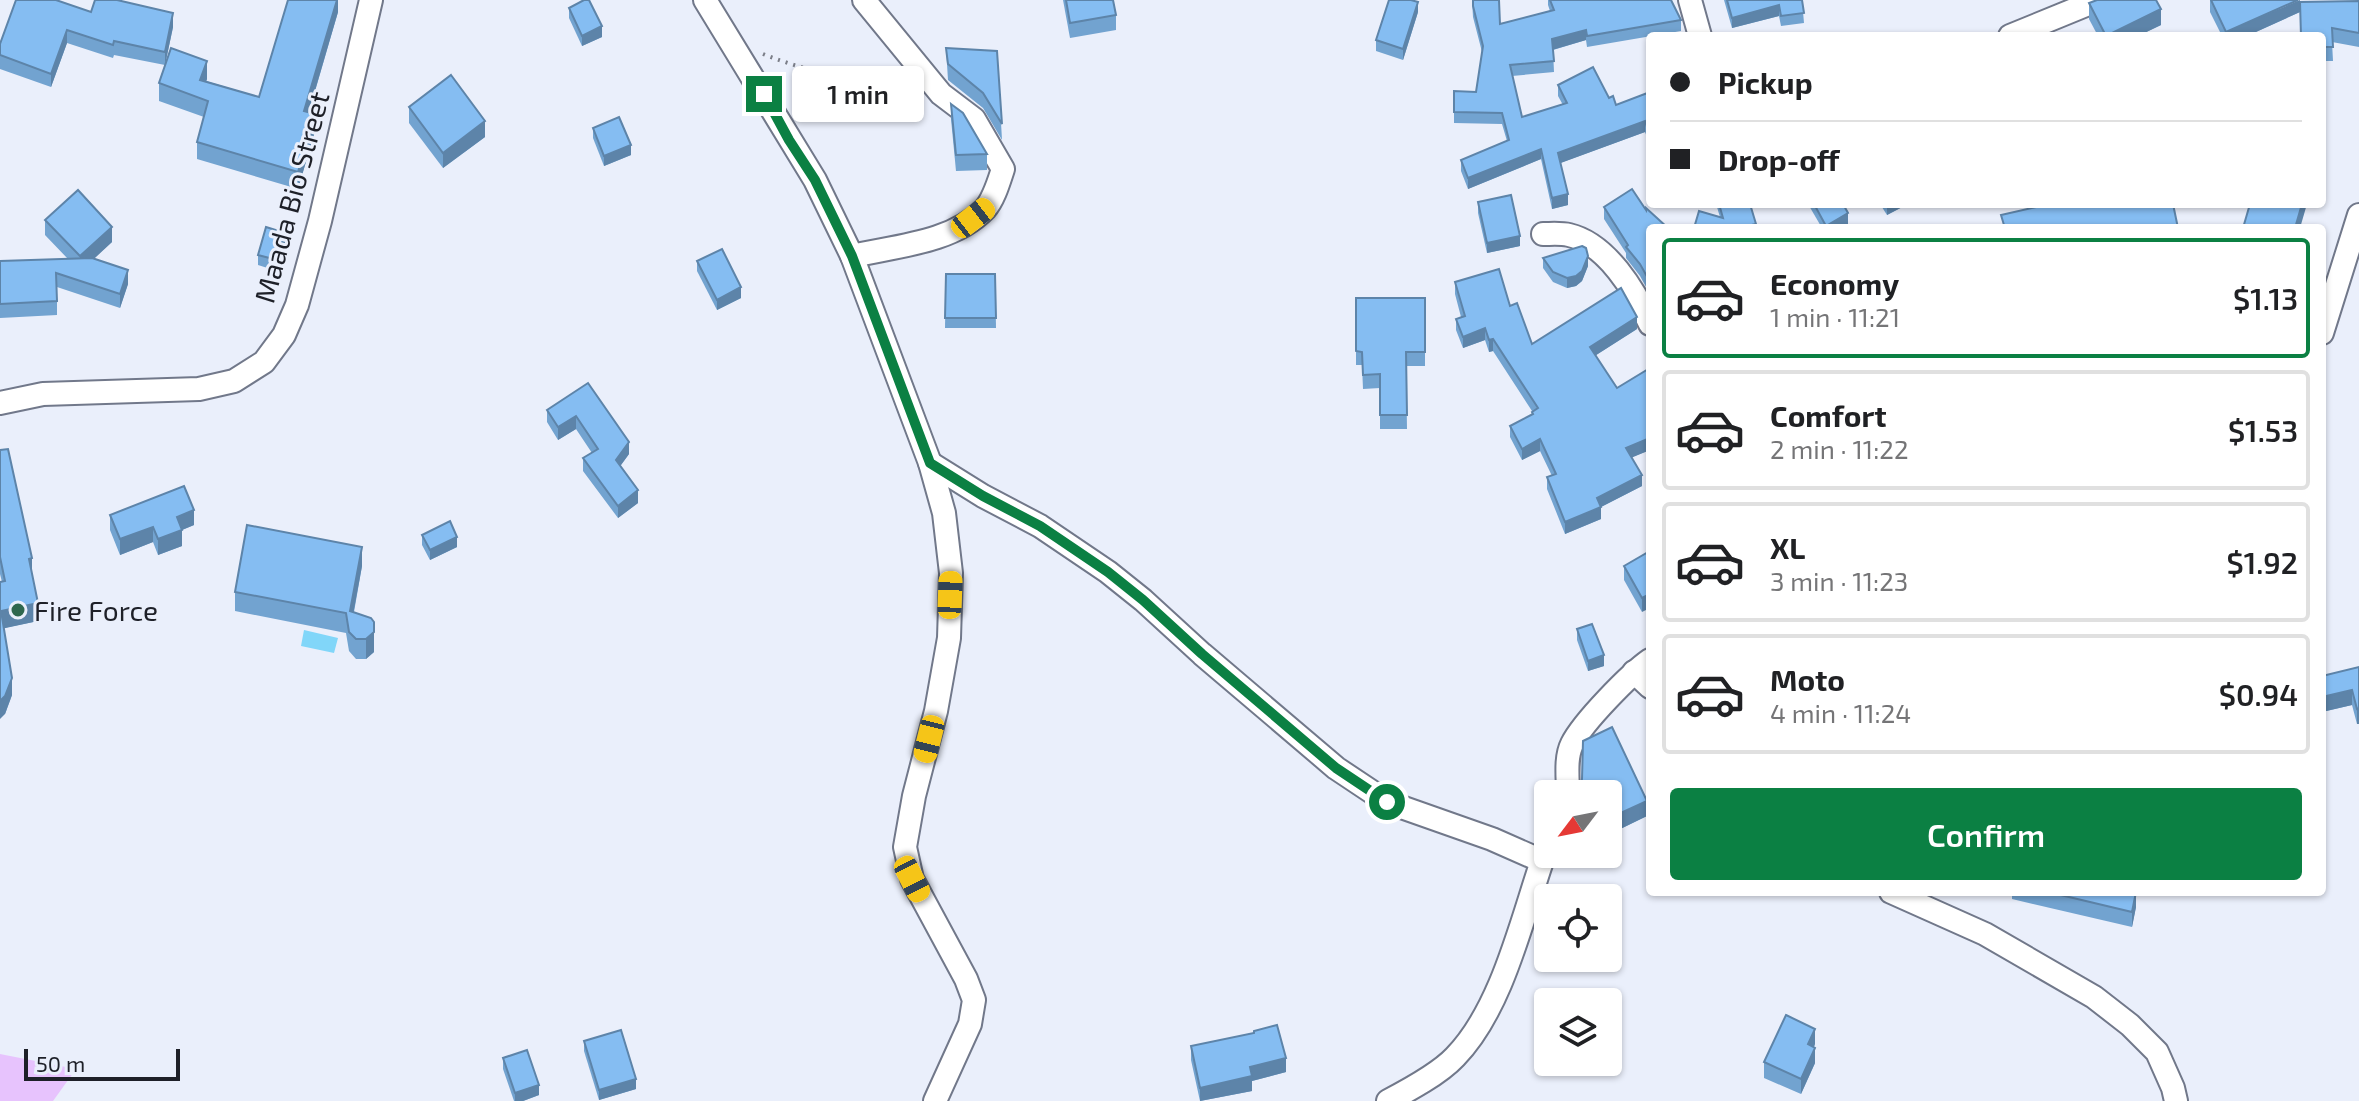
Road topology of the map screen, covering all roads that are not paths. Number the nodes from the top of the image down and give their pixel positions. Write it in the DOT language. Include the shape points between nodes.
graph roads {
  1 [pos="371,0"];
  2 [pos="705,0"];
  3 [pos="864,0"];
  4 [pos="1690,0"];
  5 [pos="2098,0"];
  6 [pos="1699,32"];
  7 [pos="2020,32"];
  8 [pos="2359,215"];
  9 [pos="1543,234"];
  10 [pos="852,256"];
  11 [pos="1646,316"];
  12 [pos="2326,320"];
  13 [pos="0,403"];
  14 [pos="930,463"];
  15 [pos="1645,673"];
  16 [pos="1568,780"];
  17 [pos="1534,854"];
  18 [pos="1541,868"];
  19 [pos="1900,896"];
  20 [pos="935,1101"];
  21 [pos="1388,1101"];
  22 [pos="2176,1101"];
  1 -- 13 [label="street, Maada Bio Street" via="297,305 264,362 234,381 199,389 85,391"];
  2 -- 10 [label="street" via="815,180"];
  3 -- 10 [label="street" via="941,94 974,119 1003,169 987,207 959,228"];
  4 -- 6 [label="street"];
  5 -- 7 [label="street"];
  8 -- 12 [label="street"];
  9 -- 11 [label="street" via="1570,235 1595,248 1621,274"];
  10 -- 14 [label="street"];
  14 -- 17 [label="street" via="1108,572 1336,768 1387,802"];
  14 -- 20 [label="street" via="944,513 951,573 949,638 905,847 912,879 974,1000 970,1024"];
  15 -- 16 [label="street" via="1583,728 1572,744"];
  18 -- 21 [label="street" via="1484,1018 1454,1058"];
  19 -- 22 [label="street" via="1985,934 2094,997 2157,1052"];
}
